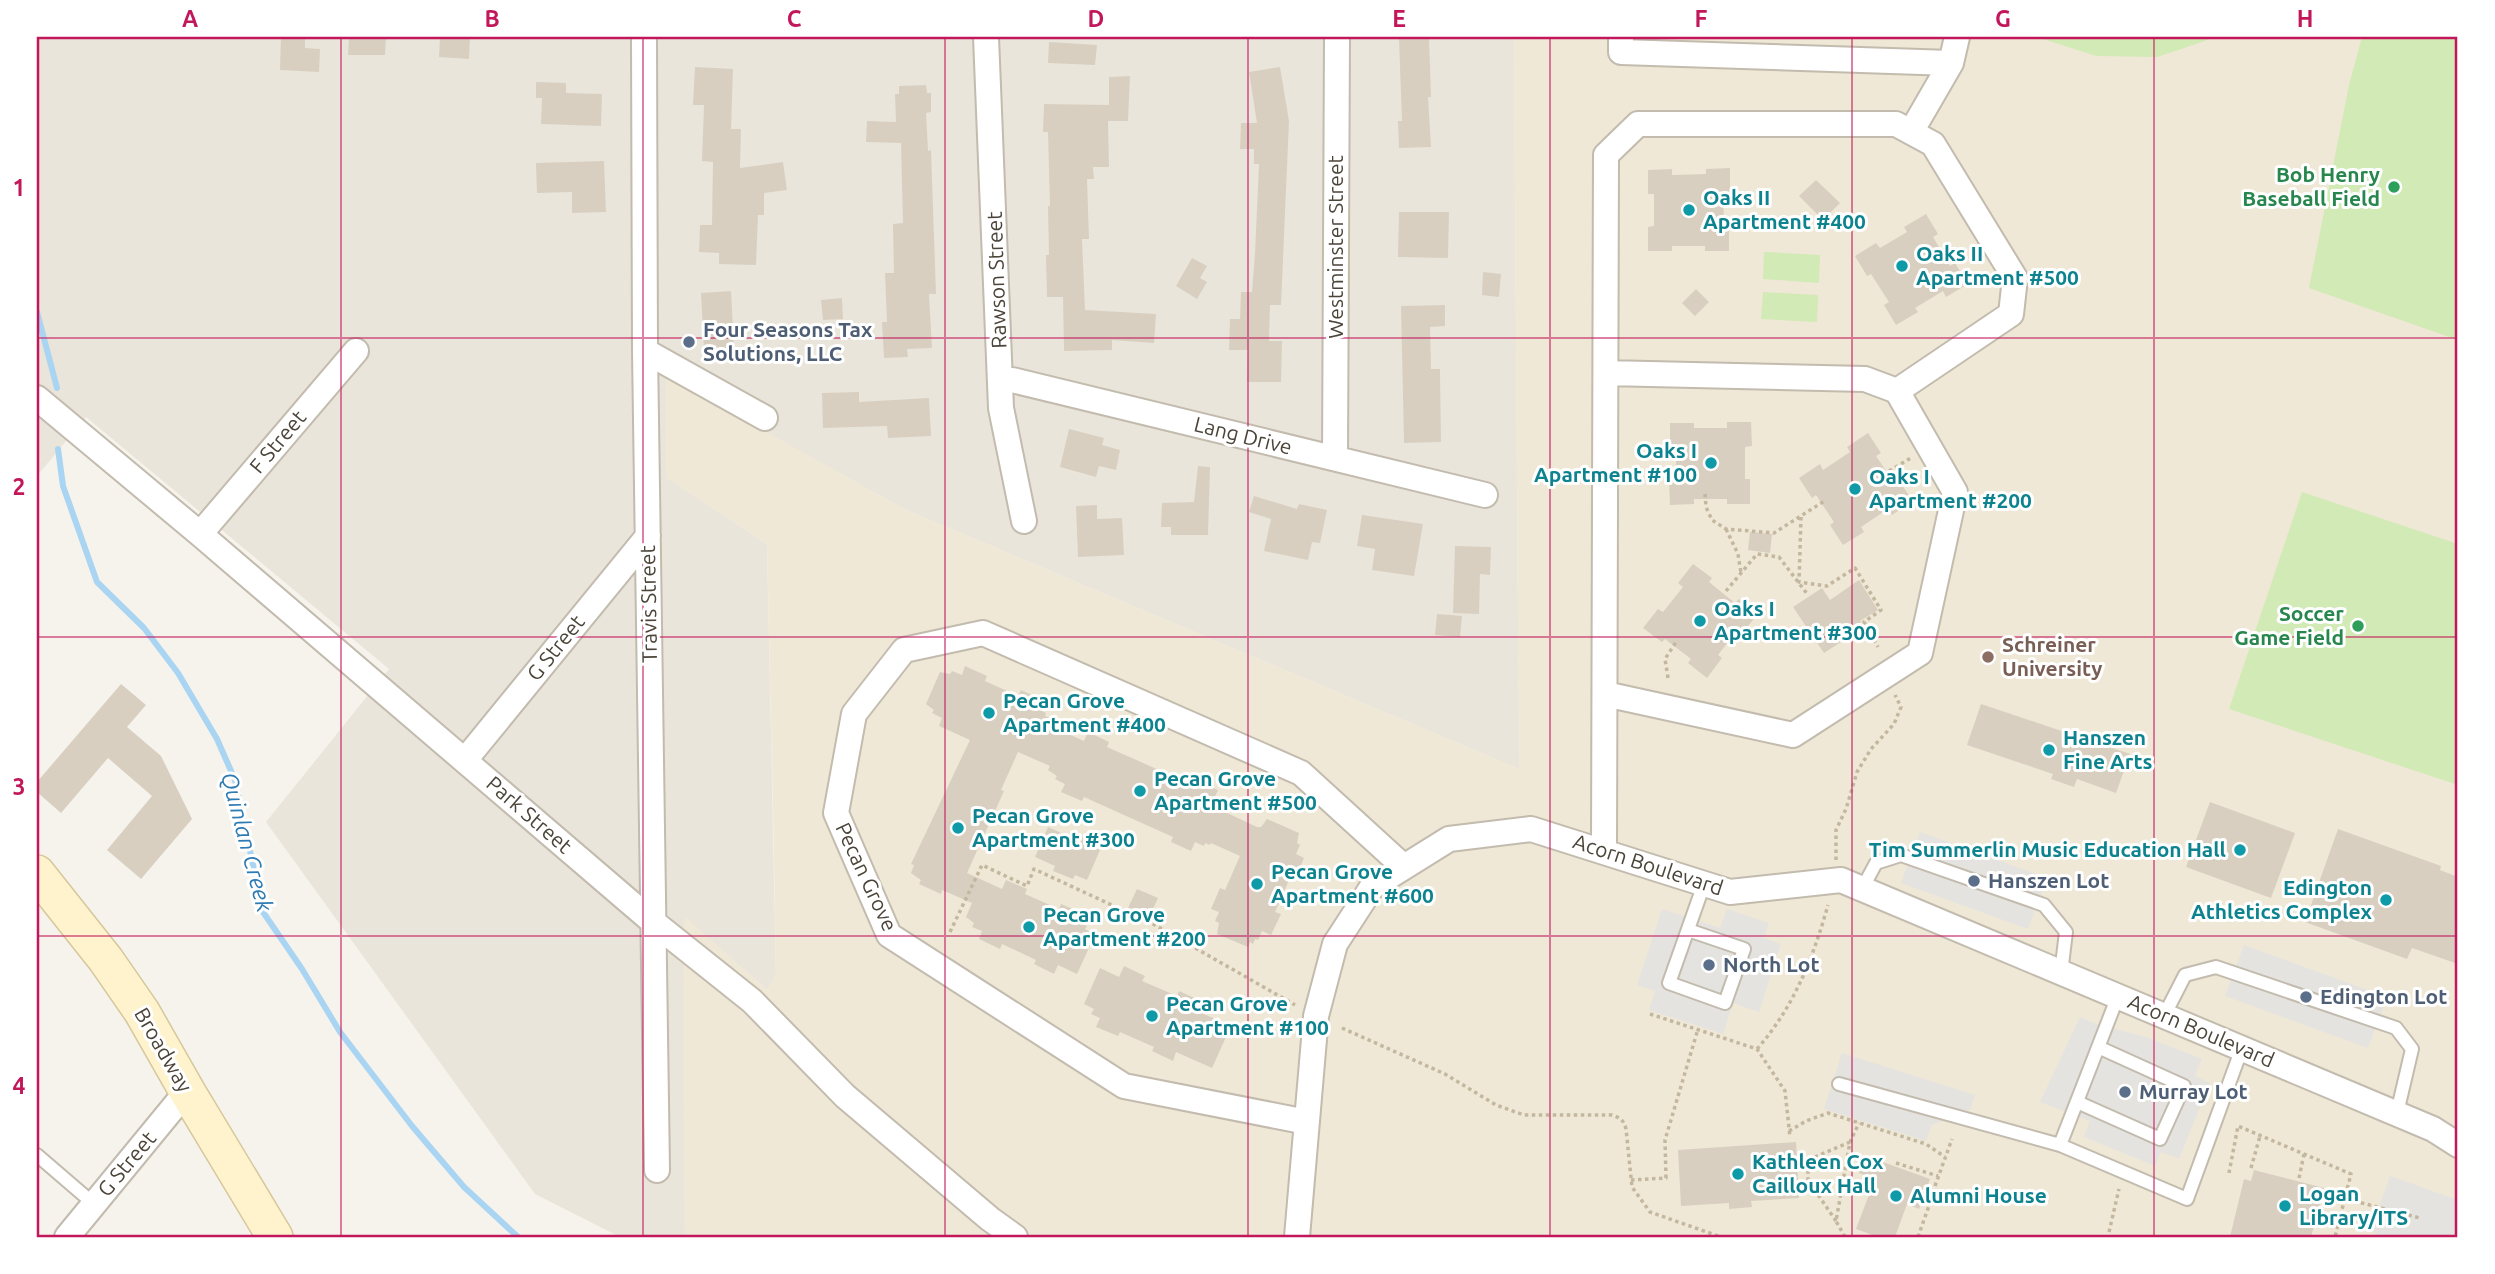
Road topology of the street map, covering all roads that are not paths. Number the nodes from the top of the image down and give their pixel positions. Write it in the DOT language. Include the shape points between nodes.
graph roads {
  1 [pos="644,37"];
  2 [pos="986,37"];
  3 [pos="1337,37"];
  4 [pos="1621,37"];
  5 [pos="1957,37"];
  6 [pos="1951,63"];
  7 [pos="1911,132"];
  8 [pos="356,351"];
  9 [pos="645,351"];
  10 [pos="1606,373"];
  11 [pos="1001,381"];
  12 [pos="1897,391"];
  13 [pos="37,398"];
  14 [pos="765,418"];
  15 [pos="1335,458"];
  16 [pos="1485,495"];
  17 [pos="1024,521"];
  18 [pos="200,534"];
  19 [pos="648,536"];
  20 [pos="1605,694"];
  21 [pos="465,760"];
  22 [pos="1604,851"];
  23 [pos="1404,867"];
  24 [pos="37,873"];
  25 [pos="1704,884"];
  26 [pos="1862,889"];
  27 [pos="653,922"];
  28 [pos="1688,930"];
  29 [pos="2062,973"];
  30 [pos="2118,996"];
  31 [pos="2164,1016"];
  32 [pos="2098,1047"];
  33 [pos="2242,1048"];
  34 [pos="1839,1084"];
  35 [pos="187,1091"];
  36 [pos="2077,1102"];
  37 [pos="2397,1113"];
  38 [pos="1307,1122"];
  39 [pos="2060,1145"];
  40 [pos="2458,1145"];
  41 [pos="37,1155"];
  42 [pos="657,1170"];
  43 [pos="94,1204"];
  44 [pos="67,1237"];
  45 [pos="275,1237"];
  46 [pos="1015,1237"];
  47 [pos="1297,1237"];
  1 -- 9 [label="street, Travis Street"];
  2 -- 11 [label="street, Rawson Street"];
  3 -- 15 [label="street, Westminster Street"];
  4 -- 6 [label="street" via="1621,52"];
  5 -- 6 [label="street"];
  6 -- 7 [label="street"];
  7 -- 10 [label="street" via="1896,124 1638,124 1606,155"];
  7 -- 12 [label="street" via="1933,144 2015,278 2011,314"];
  8 -- 18 [label="street, F Street"];
  9 -- 14 [label="street"];
  9 -- 19 [label="street, Travis Street"];
  10 -- 12 [label="street" via="1865,379"];
  10 -- 20 [label="street"];
  11 -- 15 [label="street, Lang Drive"];
  11 -- 17 [label="street, Rawson Street" via="1001,408"];
  12 -- 20 [label="street" via="1955,492 1920,653 1793,735"];
  13 -- 18 [label="street, Park Street"];
  15 -- 16 [label="street, Lang Drive"];
  18 -- 21 [label="street, Park Street"];
  19 -- 21 [label="street, G Street"];
  19 -- 27 [label="street, Travis Street"];
  20 -- 22 [label="street"];
  21 -- 27 [label="street, Park Street"];
  22 -- 23 [label="street, Acorn Boulevard" via="1531,829 1449,839"];
  22 -- 25 [label="street, Acorn Boulevard"];
  23 -- 38 [label="street, Acorn Boulevard" via="1372,887 1335,944 1316,1016"];
  23 -- 38 [label="street, Pecan Grove" via="1301,773 983,633 904,650 855,714 836,813 889,935 1124,1086"];
  24 -- 35 [label="main road, Broadway" via="142,1012"];
  25 -- 26 [label="street, Acorn Boulevard" via="1730,892 1841,880"];
  25 -- 28 [label="lane"];
  26 -- 29 [label="street, Acorn Boulevard"];
  26 -- 29 [label="lane" via="1876,863 1901,855 2045,905 2066,932"];
  27 -- 42 [label="street, Travis Street"];
  27 -- 46 [label="street, Park Street" via="752,1001 845,1096"];
  28 -- 28 [label="lane" via="1669,983 1725,1003 1744,949"];
  29 -- 30 [label="street, Acorn Boulevard"];
  30 -- 31 [label="street, Acorn Boulevard"];
  30 -- 32 [label="lane"];
  31 -- 33 [label="street, Acorn Boulevard"];
  31 -- 37 [label="lane" via="2185,975 2216,967 2396,1028 2412,1049"];
  32 -- 36 [label="lane"];
  32 -- 36 [label="lane" via="2184,1086 2160,1139"];
  33 -- 37 [label="street, Acorn Boulevard"];
  33 -- 39 [label="lane" via="2187,1199"];
  34 -- 39 [label="lane"];
  35 -- 43 [label="street, G Street"];
  35 -- 45 [label="main road, Broadway"];
  36 -- 39 [label="lane"];
  37 -- 40 [label="street, Acorn Boulevard"];
  38 -- 47 [label="street, Acorn Boulevard"];
  41 -- 43 [label="lane"];
  43 -- 44 [label="street, G Street"];
}
